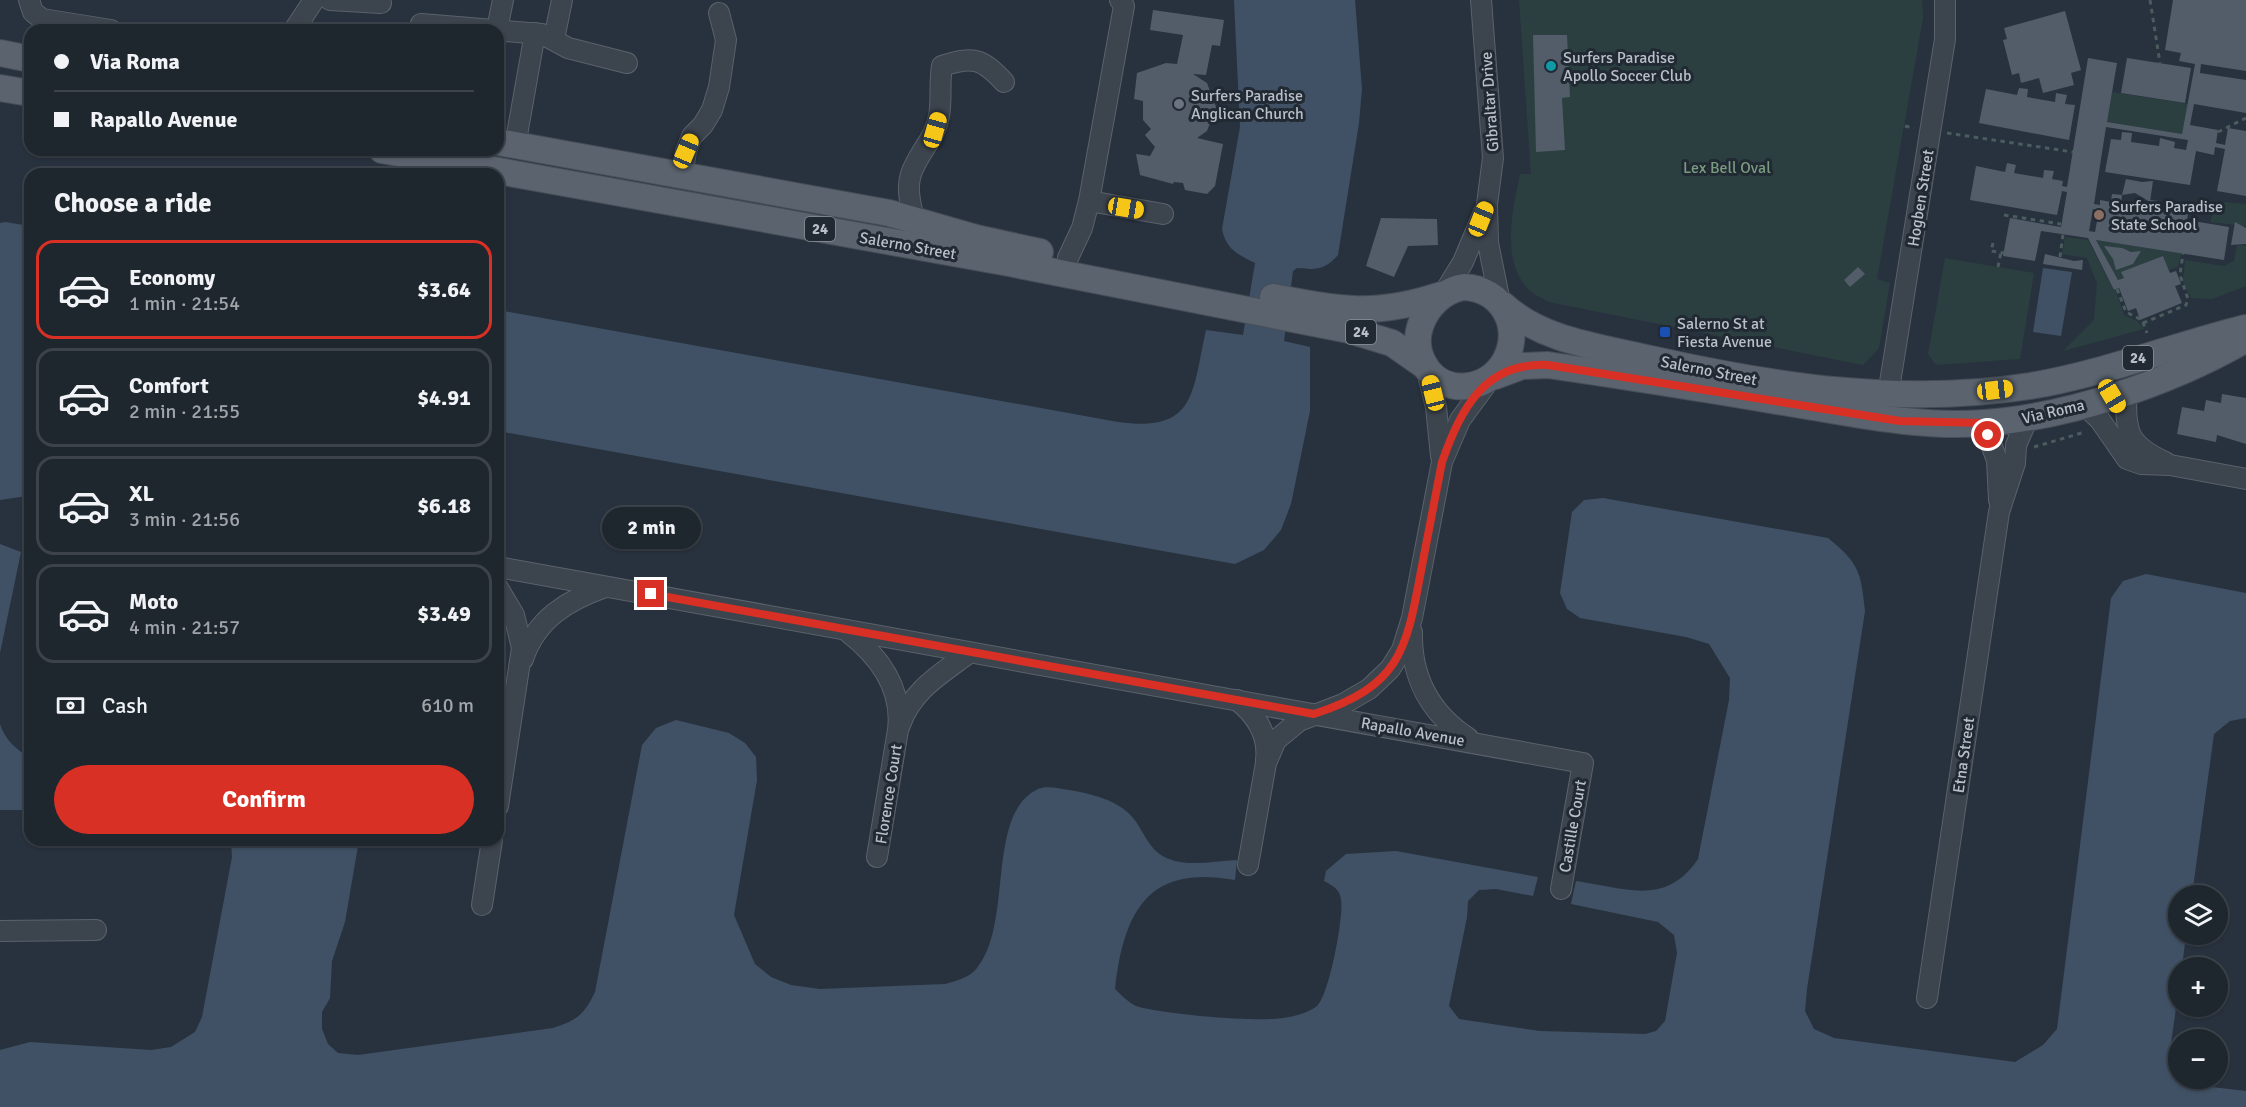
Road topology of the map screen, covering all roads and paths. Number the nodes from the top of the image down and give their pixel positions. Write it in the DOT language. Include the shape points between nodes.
graph roads {
  1 [pos="29,0"];
  2 [pos="314,0"];
  3 [pos="330,0"];
  4 [pos="503,0"];
  5 [pos="562,0"];
  6 [pos="1120,0"];
  7 [pos="1482,0"];
  8 [pos="1945,0"];
  9 [pos="2150,0"];
  10 [pos="381,3"];
  11 [pos="719,13"];
  12 [pos="73,24"];
  13 [pos="298,24"];
  14 [pos="498,24"];
  15 [pos="504,30"];
  16 [pos="529,33"];
  17 [pos="554,39"];
  18 [pos="0,53"];
  19 [pos="24,58"];
  20 [pos="627,63"];
  21 [pos="2160,63"];
  22 [pos="1004,82"];
  23 [pos="0,88"];
  24 [pos="24,92"];
  25 [pos="2246,118"];
  26 [pos="1905,126"];
  27 [pos="1930,130"];
  28 [pos="2218,132"];
  29 [pos="505,144"];
  30 [pos="2073,152"];
  31 [pos="417,156"];
  32 [pos="488,168"];
  33 [pos="504,171"];
  34 [pos="682,176"];
  35 [pos="1089,201"];
  36 [pos="1487,204"];
  37 [pos="1163,214"];
  38 [pos="2004,215"];
  39 [pos="914,220"];
  40 [pos="2061,224"];
  41 [pos="2063,234"];
  42 [pos="1993,243"];
  43 [pos="2183,253"];
  44 [pos="2060,257"];
  45 [pos="1066,266"];
  46 [pos="1998,267"];
  47 [pos="2117,289"];
  48 [pos="1442,294"];
  49 [pos="1502,304"];
  50 [pos="1290,309"];
  51 [pos="2143,323"];
  52 [pos="2246,328"];
  53 [pos="2147,333"];
  54 [pos="2246,339"];
  55 [pos="1426,366"];
  56 [pos="2077,376"];
  57 [pos="1492,378"];
  58 [pos="2119,393"];
  59 [pos="1888,395"];
  60 [pos="1926,395"];
  61 [pos="2084,405"];
  62 [pos="2028,418"];
  63 [pos="1983,423"];
  64 [pos="1955,424"];
  65 [pos="2086,431"];
  66 [pos="2032,455"];
  67 [pos="1442,462"];
  68 [pos="2170,465"];
  69 [pos="2246,478"];
  70 [pos="1999,512"];
  71 [pos="504,568"];
  72 [pos="608,586"];
  73 [pos="504,597"];
  74 [pos="1414,608"];
  75 [pos="846,630"];
  76 [pos="969,653"];
  77 [pos="521,663"];
  78 [pos="1237,700"];
  79 [pos="1314,714"];
  80 [pos="898,730"];
  81 [pos="1473,742"];
  82 [pos="1266,763"];
  83 [pos="1583,763"];
  84 [pos="504,769"];
  85 [pos="491,846"];
  86 [pos="877,857"];
  87 [pos="1248,865"];
  88 [pos="1561,889"];
  89 [pos="482,905"];
  90 [pos="96,930"];
  91 [pos="0,931"];
  92 [pos="1927,998"];
  1 -- 12 [label="street" via="33,12 42,19"];
  2 -- 13 [label="street"];
  3 -- 10 [label="street"];
  4 -- 14 [label="street"];
  5 -- 17 [label="street"];
  6 -- 35 [label="street" via="1124,6"];
  7 -- 36 [label="street, Gibraltar Drive" via="1493,158"];
  8 -- 27 [label="street, Hogben Street" via="1945,39"];
  9 -- 21 [label="path"];
  11 -- 34 [label="street" via="726,40 719,87 712,110 692,136"];
  15 -- 16 [label="street"];
  16 -- 17 [label="street"];
  16 -- 29 [label="street"];
  17 -- 20 [label="street" via="568,48"];
  18 -- 19 [label="main road"];
  22 -- 39 [label="street" via="988,64 972,59 942,66 940,115 910,175 908,189"];
  23 -- 24 [label="main road"];
  25 -- 28 [label="path"];
  26 -- 27 [label="path"];
  27 -- 30 [label="path"];
  27 -- 59 [label="street, Hogben Street"];
  29 -- 34 [label="main road, Salerno Street / 24"];
  31 -- 32 [label="main road, Salerno Street / 24"];
  33 -- 45 [label="main road, Salerno Street / 24"];
  34 -- 39 [label="main road, Salerno Street / 24"];
  35 -- 37 [label="street"];
  35 -- 45 [label="street"];
  36 -- 48 [label="street, Gibraltar Drive" via="1463,262"];
  36 -- 49 [label="street, Gibraltar Drive" via="1490,260"];
  38 -- 40 [label="path"];
  39 -- 45 [label="main road, Salerno Street / 24"];
  41 -- 44 [label="path"];
  42 -- 46 [label="path" via="1992,251 2002,253"];
  43 -- 51 [label="path" via="2180,275 2186,304"];
  45 -- 50 [label="main road, Salerno Street / 24"];
  47 -- 51 [label="path" via="2126,312"];
  48 -- 49 [label="main road, 24" via="1473,288"];
  48 -- 50 [label="main road, Salerno Street / 24" via="1383,310"];
  48 -- 55 [label="main road" via="1430,306 1422,323 1420,348"];
  49 -- 57 [label="main road" via="1512,338 1507,356"];
  49 -- 59 [label="main road, Salerno Street / 24" via="1528,324 1574,341 1781,384"];
  50 -- 55 [label="main road, Salerno Street / 24" via="1382,339"];
  51 -- 53 [label="path"];
  52 -- 56 [label="main road, Via Roma / 24"];
  54 -- 58 [label="main road, Via Roma / 24" via="2180,371"];
  55 -- 57 [label="main road, 24" via="1451,385 1472,386"];
  55 -- 67 [label="street" via="1436,407"];
  56 -- 58 [label="street"];
  56 -- 60 [label="main road, Via Roma / 24" via="2029,386"];
  57 -- 64 [label="main road, Salerno Street / 24" via="1522,366 1548,365 1900,421"];
  57 -- 67 [label="street" via="1464,412"];
  58 -- 61 [label="main road, Via Roma / 24"];
  58 -- 68 [label="street" via="2130,436 2144,452"];
  59 -- 60 [label="main road, Salerno Street / 24"];
  61 -- 62 [label="main road, Via Roma / 24"];
  61 -- 68 [label="street" via="2100,420 2127,459 2141,464"];
  62 -- 63 [label="main road, Via Roma / 24"];
  62 -- 70 [label="street, Etna Street" via="2016,445 2015,463"];
  63 -- 64 [label="main road, Via Roma / 24"];
  63 -- 70 [label="street, Etna Street" via="1997,460"];
  65 -- 66 [label="path" via="2034,447"];
  67 -- 74 [label="street"];
  68 -- 69 [label="street"];
  70 -- 92 [label="street, Etna Street"];
  71 -- 72 [label="street, Rapallo Avenue"];
  72 -- 75 [label="street, Rapallo Avenue"];
  72 -- 77 [label="street" via="576,598 552,614 530,640"];
  73 -- 77 [label="street" via="519,627"];
  74 -- 79 [label="street" via="1402,650 1383,677 1355,698"];
  74 -- 81 [label="street" via="1413,648 1422,688 1444,720"];
  75 -- 76 [label="street, Rapallo Avenue"];
  75 -- 80 [label="street, Florence Court" via="887,673 897,703"];
  76 -- 78 [label="street, Rapallo Avenue"];
  76 -- 80 [label="street, Florence Court" via="924,686 910,703"];
  77 -- 84 [label="street"];
  78 -- 79 [label="street, Rapallo Avenue"];
  78 -- 82 [label="street" via="1263,731"];
  79 -- 81 [label="street, Rapallo Avenue"];
  79 -- 82 [label="street" via="1283,732"];
  80 -- 86 [label="street, Florence Court"];
  81 -- 83 [label="street, Rapallo Avenue"];
  82 -- 87 [label="street"];
  83 -- 88 [label="street, Castille Court"];
  85 -- 89 [label="street"];
  90 -- 91 [label="street"];
}
